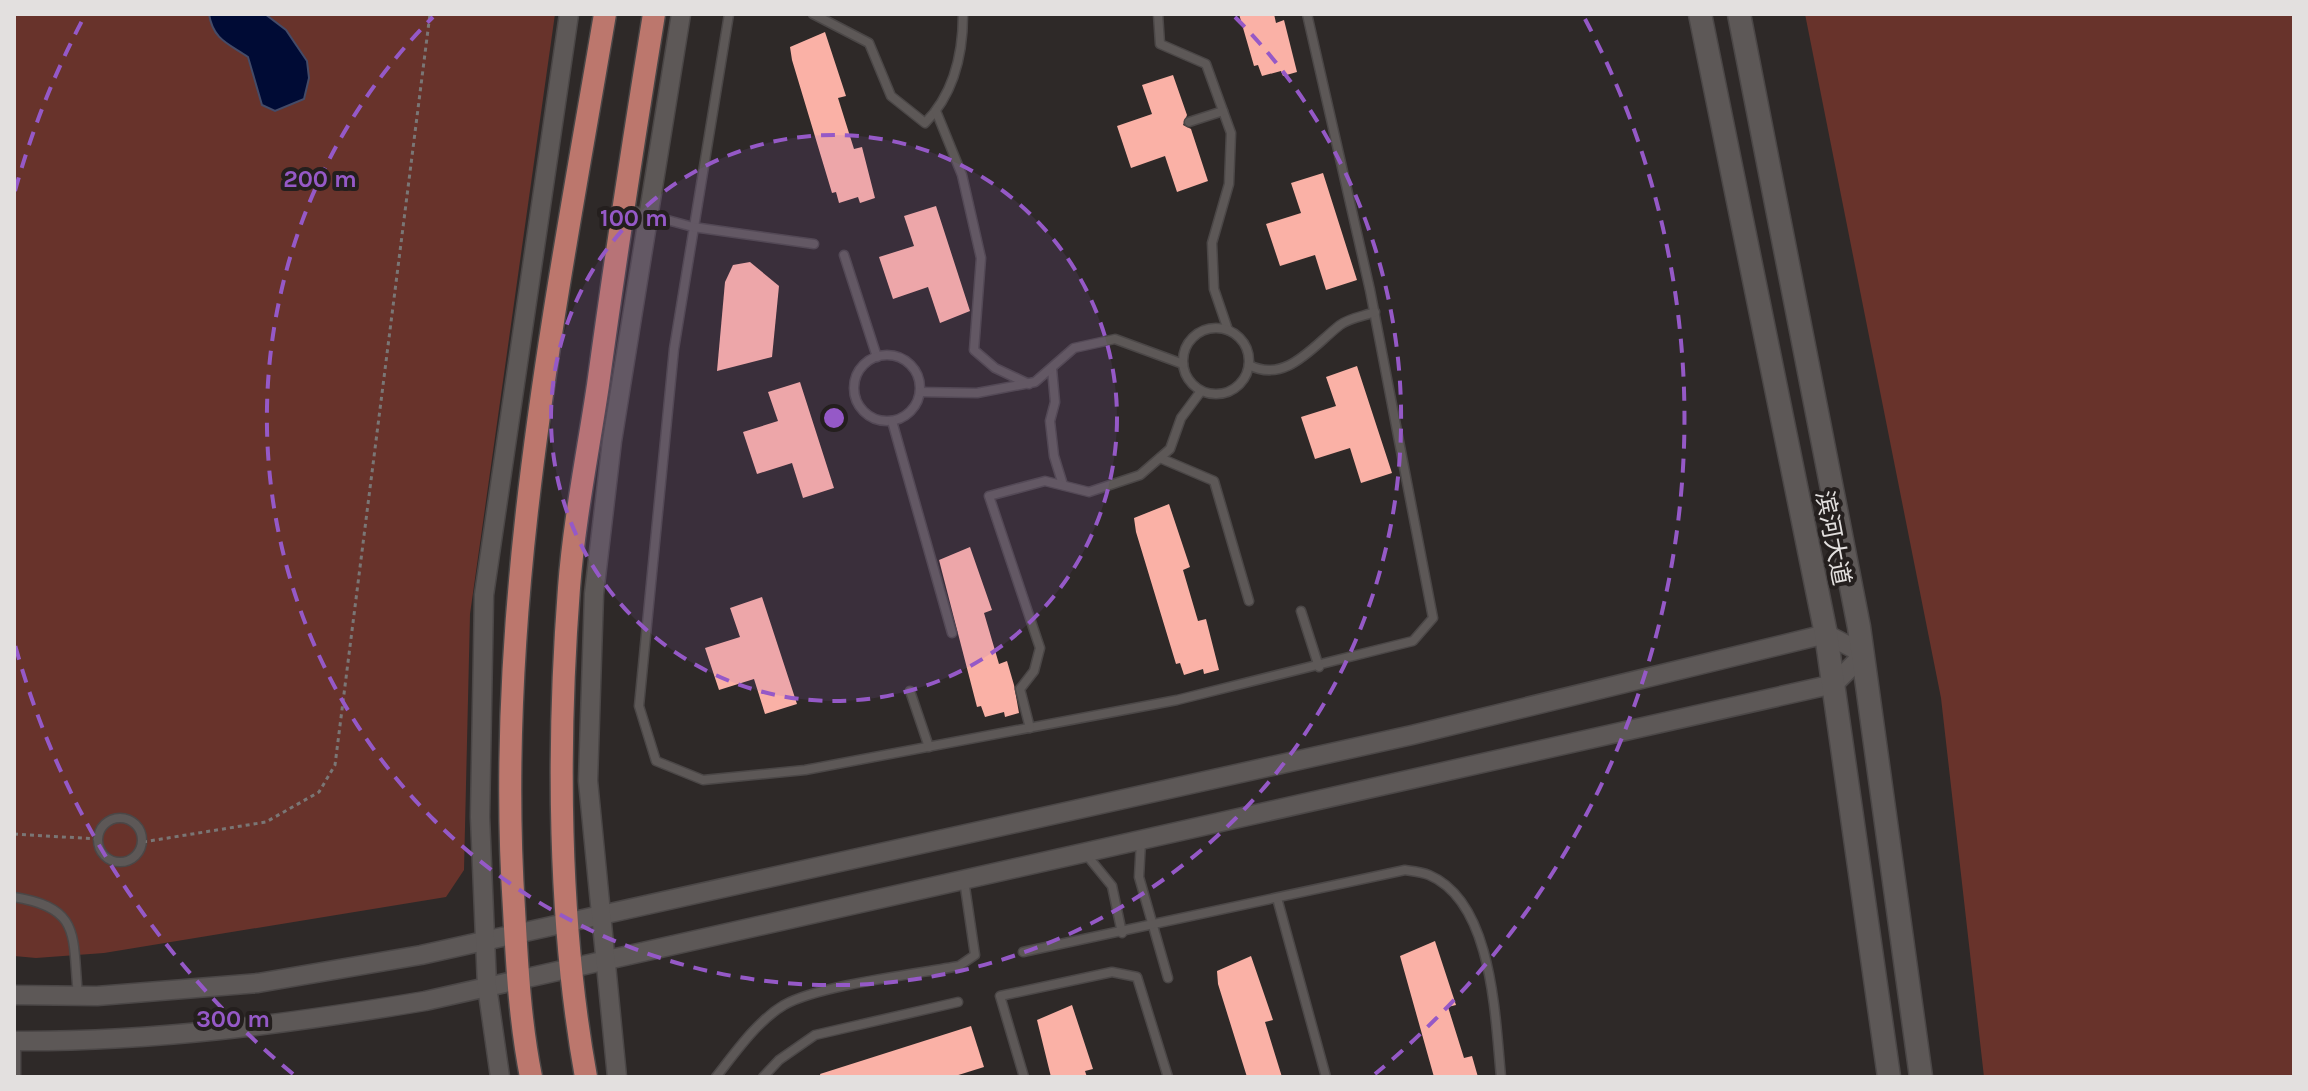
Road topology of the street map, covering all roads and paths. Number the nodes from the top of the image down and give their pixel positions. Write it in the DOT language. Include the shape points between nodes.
graph roads {
  1 [pos="430,14"];
  2 [pos="569,14"];
  3 [pos="605,14"];
  4 [pos="654,14"];
  5 [pos="681,14"];
  6 [pos="729,14"];
  7 [pos="813,14"];
  8 [pos="963,14"];
  9 [pos="1158,14"];
  10 [pos="1307,14"];
  11 [pos="1700,14"];
  12 [pos="1739,14"];
  13 [pos="936,111"];
  14 [pos="1223,111"];
  15 [pos="1189,122"];
  16 [pos="622,208"];
  17 [pos="648,215"];
  18 [pos="693,227"];
  19 [pos="814,244"];
  20 [pos="844,255"];
  21 [pos="1375,312"];
  22 [pos="1228,330"];
  23 [pos="877,357"];
  24 [pos="1183,364"];
  25 [pos="1249,365"];
  26 [pos="1052,369"];
  27 [pos="1029,384"];
  28 [pos="1201,391"];
  29 [pos="920,392"];
  30 [pos="892,421"];
  31 [pos="1160,458"];
  32 [pos="1063,485"];
  33 [pos="1249,601"];
  34 [pos="1301,611"];
  35 [pos="952,633"];
  36 [pos="1826,634"];
  37 [pos="1864,654"];
  38 [pos="1319,667"];
  39 [pos="1834,684"];
  40 [pos="910,691"];
  41 [pos="1030,728"];
  42 [pos="929,747"];
  43 [pos="14,834"];
  44 [pos="97,839"];
  45 [pos="1141,841"];
  46 [pos="143,842"];
  47 [pos="1085,853"];
  48 [pos="964,880"];
  49 [pos="14,897"];
  50 [pos="1277,898"];
  51 [pos="600,917"];
  52 [pos="570,923"];
  53 [pos="1152,926"];
  54 [pos="1122,933"];
  55 [pos="515,935"];
  56 [pos="485,941"];
  57 [pos="1023,952"];
  58 [pos="603,960"];
  59 [pos="573,967"];
  60 [pos="1168,978"];
  61 [pos="518,979"];
  62 [pos="487,986"];
  63 [pos="14,995"];
  64 [pos="78,995"];
  65 [pos="958,1002"];
  66 [pos="15,1041"];
  67 [pos="16,1077"];
  68 [pos="500,1077"];
  69 [pos="531,1077"];
  70 [pos="586,1077"];
  71 [pos="617,1077"];
  72 [pos="716,1077"];
  73 [pos="763,1077"];
  74 [pos="1024,1077"];
  75 [pos="1168,1077"];
  76 [pos="1326,1077"];
  77 [pos="1501,1077"];
  78 [pos="1889,1077"];
  79 [pos="1921,1077"];
  1 -- 46 [label="path" via="335,765 319,792 266,822"];
  2 -- 56 [label="street" via="484,595 480,817"];
  3 -- 55 [label="main road" via="535,423 520,562 511,720"];
  4 -- 16 [label="main road"];
  5 -- 17 [label="street"];
  6 -- 18 [label="lane"];
  7 -- 13 [label="lane" via="869,43 891,96 925,123"];
  8 -- 13 [label="lane" via="963,40 946,102"];
  9 -- 14 [label="lane" via="1160,44 1206,64"];
  10 -- 21 [label="lane"];
  11 -- 36 [label="main road, 滨河大道"];
  12 -- 37 [label="main road, 滨河大道"];
  13 -- 27 [label="lane" via="962,175 981,258 974,350 995,368"];
  14 -- 15 [label="lane"];
  14 -- 22 [label="lane" via="1231,133 1229,184 1212,243 1214,289"];
  16 -- 17 [label="lane"];
  16 -- 52 [label="main road" via="569,585 562,713"];
  17 -- 18 [label="lane"];
  17 -- 51 [label="street" via="594,594 588,781"];
  18 -- 19 [label="lane"];
  18 -- 42 [label="lane" via="674,349 639,706 656,761 703,780 805,770"];
  20 -- 23 [label="lane"];
  21 -- 25 [label="lane" via="1342,323 1311,352 1282,369"];
  21 -- 38 [label="lane" via="1433,618 1413,641"];
  22 -- 24 [label="lane" via="1196,335"];
  22 -- 25 [label="lane" via="1244,344"];
  23 -- 29 [label="lane" via="899,357 908,363"];
  23 -- 30 [label="lane" via="859,370 854,391 872,417"];
  24 -- 26 [label="lane" via="1115,339 1074,348"];
  24 -- 28 [label="lane"];
  25 -- 28 [label="lane" via="1232,391"];
  26 -- 27 [label="lane"];
  26 -- 32 [label="lane" via="1055,402 1050,421"];
  27 -- 29 [label="lane" via="977,393"];
  28 -- 31 [label="lane"];
  29 -- 30 [label="lane" via="911,411"];
  30 -- 35 [label="lane"];
  31 -- 32 [label="lane" via="1140,475 1089,492"];
  31 -- 33 [label="lane" via="1214,481"];
  32 -- 41 [label="lane" via="1045,481 989,496 1040,648 1034,671 1020,689"];
  34 -- 38 [label="lane"];
  36 -- 37 [label="street"];
  36 -- 39 [label="main road, 滨河大道"];
  36 -- 51 [label="street" via="1412,735"];
  37 -- 39 [label="street"];
  37 -- 79 [label="main road, 滨河大道"];
  38 -- 41 [label="lane"];
  39 -- 45 [label="street"];
  39 -- 78 [label="main road, 滨河大道"];
  40 -- 42 [label="lane"];
  41 -- 42 [label="lane"];
  43 -- 44 [label="path"];
  44 -- 46 [label="lane" via="102,853 115,862 130,860"];
  44 -- 46 [label="lane" via="107,821 121,817 139,827"];
  45 -- 47 [label="street"];
  45 -- 53 [label="lane" via="1139,877"];
  47 -- 48 [label="street"];
  47 -- 54 [label="lane" via="1112,886"];
  48 -- 58 [label="street"];
  48 -- 72 [label="lane" via="975,955 959,966 827,992 784,1006 741,1045"];
  49 -- 64 [label="lane" via="45,902 64,915 72,936"];
  50 -- 53 [label="lane"];
  50 -- 76 [label="lane"];
  50 -- 77 [label="lane" via="1405,870 1429,874 1452,891 1475,919 1490,982"];
  51 -- 52 [label="street"];
  51 -- 58 [label="street"];
  52 -- 55 [label="street"];
  52 -- 59 [label="main road"];
  53 -- 54 [label="lane"];
  53 -- 60 [label="lane"];
  54 -- 57 [label="lane"];
  55 -- 56 [label="street"];
  55 -- 61 [label="main road"];
  56 -- 62 [label="street"];
  56 -- 64 [label="street" via="258,983"];
  58 -- 59 [label="street"];
  58 -- 71 [label="street"];
  59 -- 61 [label="street"];
  59 -- 70 [label="main road"];
  61 -- 62 [label="street"];
  61 -- 69 [label="main road"];
  62 -- 66 [label="street" via="261,1028 99,1042"];
  62 -- 68 [label="street"];
  63 -- 64 [label="street"];
  65 -- 73 [label="lane" via="815,1035"];
  66 -- 67 [label="lane"];
  74 -- 75 [label="lane" via="1000,996 1112,972 1137,977"];
}
